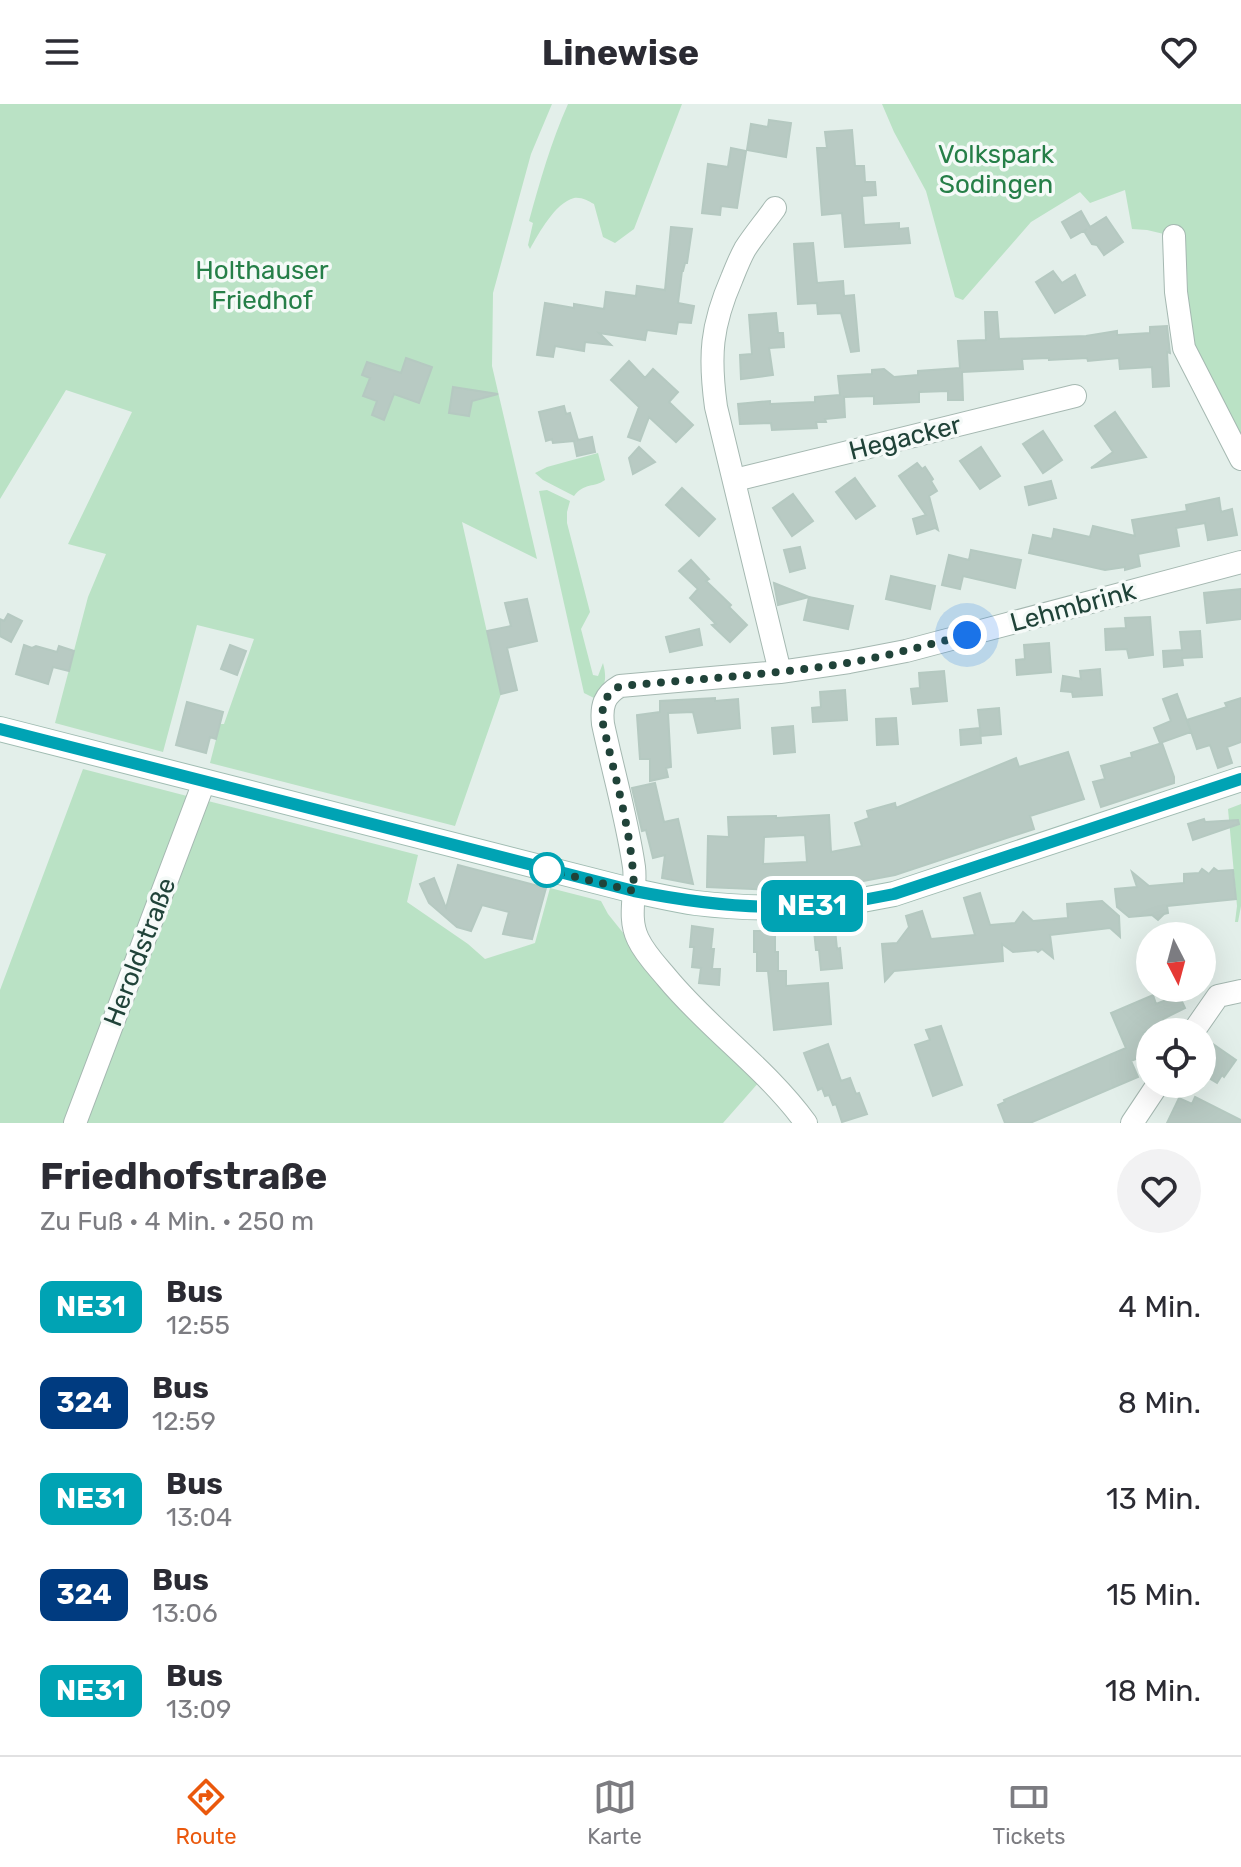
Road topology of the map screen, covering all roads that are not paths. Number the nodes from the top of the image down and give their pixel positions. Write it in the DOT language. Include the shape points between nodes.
graph roads {
  1 [pos="775,208"];
  2 [pos="1174,236"];
  3 [pos="1075,396"];
  4 [pos="1241,459"];
  5 [pos="735,480"];
  6 [pos="1241,562"];
  7 [pos="780,672"];
  8 [pos="0,729"];
  9 [pos="1241,779"];
  10 [pos="204,782"];
  11 [pos="634,891"];
  12 [pos="1241,991"];
  13 [pos="1203,1018"];
  14 [pos="1149,1098"];
  15 [pos="75,1123"];
  16 [pos="806,1123"];
  17 [pos="1132,1123"];
  1 -- 5 [label="street" via="744,252 713,332 714,392"];
  2 -- 4 [label="street" via="1184,348"];
  3 -- 5 [label="street, Hegacker"];
  5 -- 7 [label="street"];
  6 -- 7 [label="street, Lehmbrink" via="906,651"];
  7 -- 11 [label="street, Lehmbrink" via="620,686 606,697 602,714 634,867"];
  8 -- 10 [label="main road"];
  9 -- 11 [label="main road" via="873,898 806,907 747,907"];
  10 -- 11 [label="main road"];
  10 -- 15 [label="street, Heroldstraße"];
  11 -- 16 [label="street" via="632,920 645,952"];
  12 -- 13 [label="street" via="1218,996"];
  14 -- 17 [label="street"];
}
